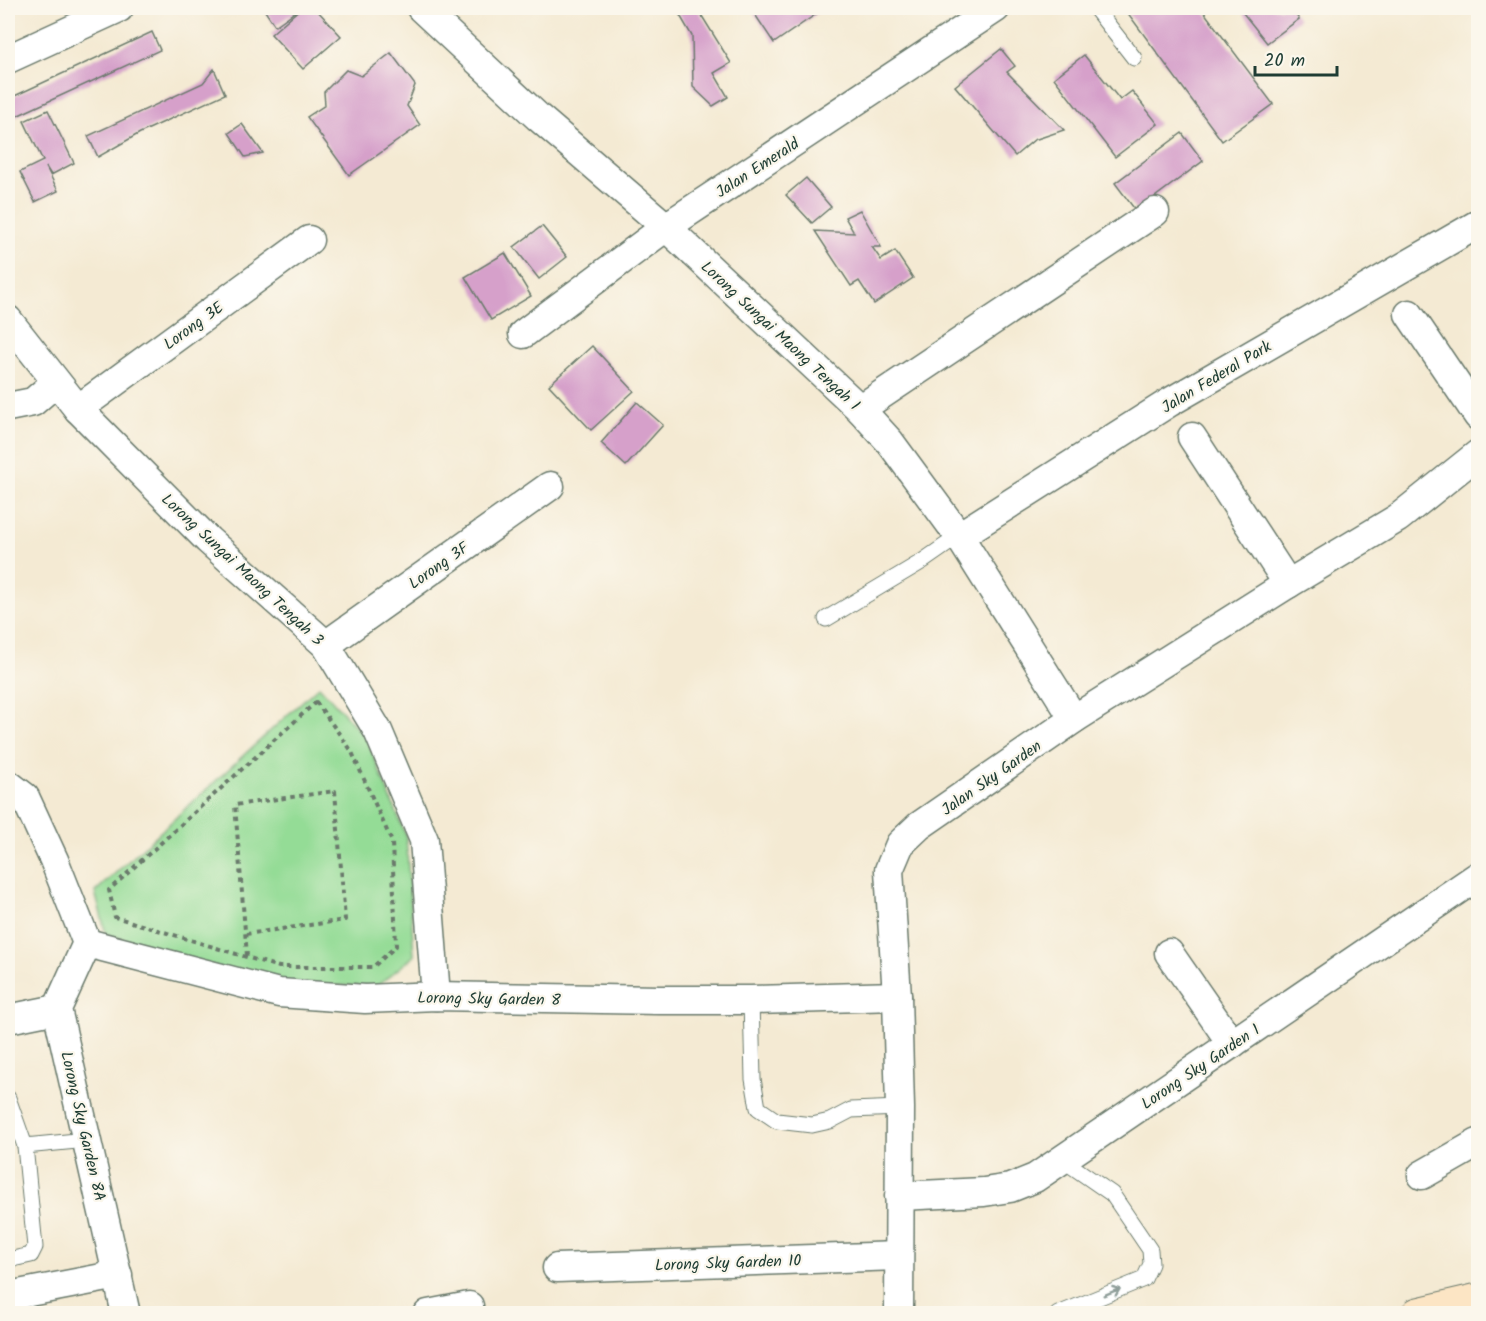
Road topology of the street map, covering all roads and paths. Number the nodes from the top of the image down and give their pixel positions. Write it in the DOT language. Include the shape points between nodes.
graph roads {
  1 [pos="119,8"];
  2 [pos="422,8"];
  3 [pos="996,8"];
  4 [pos="1095,8"];
  5 [pos="8,58"];
  6 [pos="1134,58"];
  7 [pos="1155,212"];
  8 [pos="1479,224"];
  9 [pos="666,227"];
  10 [pos="309,240"];
  11 [pos="1409,314"];
  12 [pos="8,320"];
  13 [pos="523,334"];
  14 [pos="56,383"];
  15 [pos="8,407"];
  16 [pos="78,409"];
  17 [pos="860,409"];
  18 [pos="1479,416"];
  19 [pos="1192,437"];
  20 [pos="1479,454"];
  21 [pos="550,486"];
  22 [pos="959,536"];
  23 [pos="1288,584"];
  24 [pos="826,619"];
  25 [pos="326,645"];
  26 [pos="1074,719"];
  27 [pos="8,784"];
  28 [pos="1479,876"];
  29 [pos="246,934"];
  30 [pos="87,943"];
  31 [pos="1169,953"];
  32 [pos="244,970"];
  33 [pos="436,996"];
  34 [pos="897,996"];
  35 [pos="751,1000"];
  36 [pos="57,1009"];
  37 [pos="8,1019"];
  38 [pos="1232,1044"];
  39 [pos="8,1098"];
  40 [pos="900,1108"];
  41 [pos="87,1140"];
  42 [pos="1479,1143"];
  43 [pos="25,1146"];
  44 [pos="1063,1160"];
  45 [pos="1422,1175"];
  46 [pos="899,1196"];
  47 [pos="898,1256"];
  48 [pos="8,1260"];
  49 [pos="557,1268"];
  50 [pos="118,1275"];
  51 [pos="8,1296"];
  52 [pos="1479,1300"];
  53 [pos="469,1306"];
  54 [pos="126,1314"];
  55 [pos="428,1314"];
  56 [pos="899,1314"];
  57 [pos="1058,1314"];
  58 [pos="1418,1314"];
  1 -- 5 [label="street"];
  2 -- 9 [label="street, Lorong Sungai Maong Tengah 1" via="538,117"];
  3 -- 9 [label="street, Jalan Emerald"];
  4 -- 6 [label="lane"];
  7 -- 17 [label="street"];
  8 -- 22 [label="street, Jalan Federal Park" via="1170,402"];
  9 -- 13 [label="street, Jalan Emerald"];
  9 -- 17 [label="street, Lorong Sungai Maong Tengah 1"];
  10 -- 16 [label="street, Lorong 3E"];
  11 -- 18 [label="street"];
  12 -- 14 [label="street, Lorong Sungai Maong Tengah 3"];
  14 -- 15 [label="street" via="33,402"];
  14 -- 16 [label="street, Lorong Sungai Maong Tengah 3"];
  16 -- 25 [label="street, Lorong Sungai Maong Tengah 3" via="208,540"];
  17 -- 22 [label="street, Lorong Sungai Maong Tengah 1" via="890,442"];
  19 -- 23 [label="street"];
  20 -- 23 [label="street, Jalan Sky Garden" via="1398,518"];
  21 -- 25 [label="street, Lorong 3F"];
  22 -- 24 [label="lane"];
  22 -- 26 [label="street, Lorong Sungai Maong Tengah 1"];
  23 -- 26 [label="street, Jalan Sky Garden"];
  25 -- 33 [label="street, Lorong Sungai Maong Tengah 3" via="378,731 424,840"];
  26 -- 34 [label="street, Jalan Sky Garden" via="919,826 900,844 889,870"];
  27 -- 30 [label="street" via="25,797"];
  28 -- 38 [label="street, Lorong Sky Garden 1"];
  29 -- 29 [label="path" via="345,920 335,791 235,805"];
  29 -- 32 [label="path"];
  30 -- 32 [label="street, Lorong Sky Garden 8"];
  30 -- 36 [label="street"];
  31 -- 38 [label="street"];
  32 -- 32 [label="path" via="373,967 396,946 392,842 351,750 316,702 109,890 115,917"];
  32 -- 33 [label="street, Lorong Sky Garden 8" via="279,993 365,999"];
  33 -- 35 [label="street, Lorong Sky Garden 8"];
  34 -- 35 [label="street, Lorong Sky Garden 8"];
  34 -- 40 [label="street, Jalan Sky Garden"];
  35 -- 40 [label="lane" via="753,1079 758,1108 777,1121 812,1125 851,1110"];
  36 -- 37 [label="street"];
  36 -- 41 [label="street, Lorong Sky Garden 8A"];
  38 -- 44 [label="street, Lorong Sky Garden 1"];
  39 -- 43 [label="lane"];
  40 -- 46 [label="street, Jalan Sky Garden"];
  41 -- 43 [label="lane"];
  41 -- 50 [label="street, Lorong Sky Garden 8A"];
  42 -- 45 [label="street"];
  43 -- 48 [label="lane" via="35,1247 31,1256"];
  44 -- 46 [label="street, Lorong Sky Garden 1" via="1010,1188"];
  57 -- 44 [label="lane, one-way" via="1144,1279 1151,1264 1150,1250 1112,1194"];
  46 -- 47 [label="street, Jalan Sky Garden"];
  47 -- 49 [label="street, Lorong Sky Garden 10"];
  47 -- 56 [label="street, Jalan Sky Garden"];
  50 -- 51 [label="street"];
  50 -- 54 [label="street, Lorong Sky Garden 8A"];
  52 -- 58 [label="main road"];
  53 -- 55 [label="street"];
}
